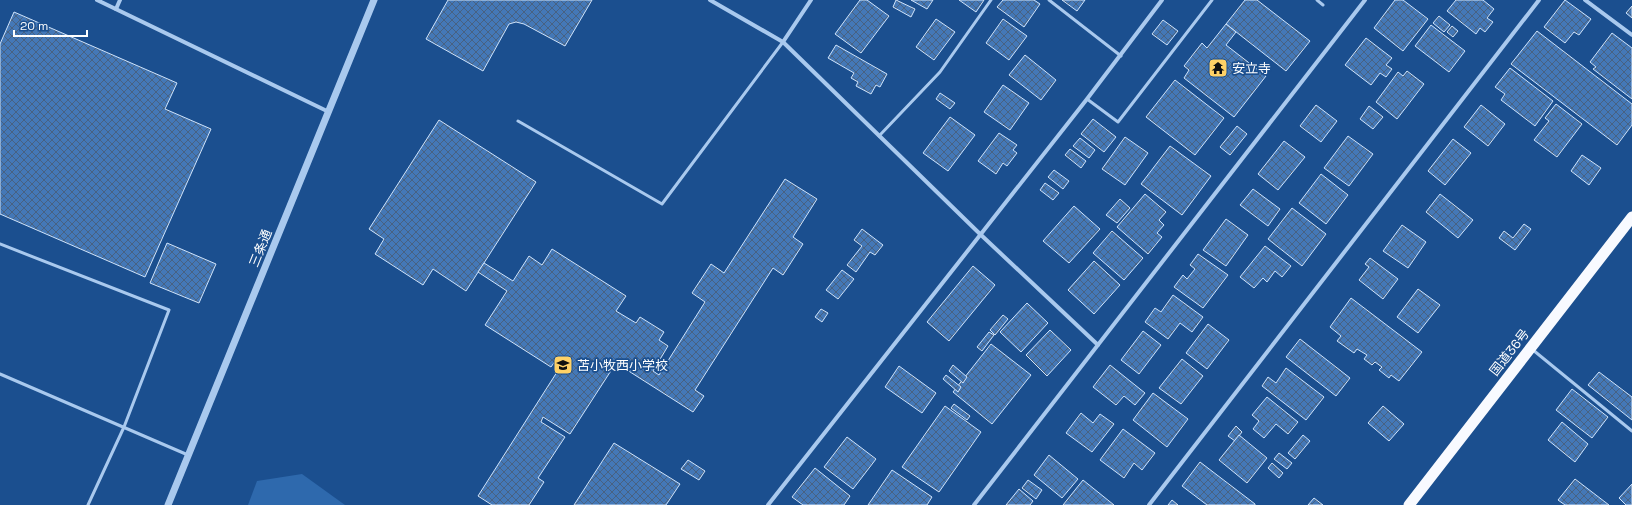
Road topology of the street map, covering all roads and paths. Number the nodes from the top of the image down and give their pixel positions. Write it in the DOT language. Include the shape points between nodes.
graph roads {
  1 [pos="97,0"];
  2 [pos="120,0"];
  3 [pos="374,0"];
  4 [pos="710,0"];
  5 [pos="810,0"];
  6 [pos="991,0"];
  7 [pos="1049,0"];
  8 [pos="1162,0"];
  9 [pos="1212,0"];
  10 [pos="1317,0"];
  11 [pos="1365,0"];
  12 [pos="1539,0"];
  13 [pos="1585,0"];
  14 [pos="1323,5"];
  15 [pos="116,9"];
  16 [pos="1632,35"];
  17 [pos="783,42"];
  18 [pos="1121,56"];
  19 [pos="1087,99"];
  20 [pos="329,112"];
  21 [pos="518,121"];
  22 [pos="879,136"];
  23 [pos="1632,216"];
  24 [pos="980,234"];
  25 [pos="0,244"];
  26 [pos="1098,345"];
  27 [pos="1530,348"];
  28 [pos="0,374"];
  29 [pos="124,427"];
  30 [pos="1632,431"];
  31 [pos="188,455"];
  32 [pos="88,505"];
  33 [pos="168,505"];
  34 [pos="768,505"];
  35 [pos="974,505"];
  36 [pos="1149,505"];
  37 [pos="1409,505"];
  1 -- 15 [label="street"];
  2 -- 15 [label="street"];
  3 -- 20 [label="street, 三条通"];
  4 -- 17 [label="street"];
  5 -- 17 [label="street"];
  6 -- 22 [label="lane" via="940,72"];
  7 -- 18 [label="lane"];
  8 -- 18 [label="street"];
  9 -- 19 [label="lane" via="1118,122"];
  10 -- 14 [label="lane"];
  11 -- 26 [label="street"];
  12 -- 36 [label="street"];
  13 -- 16 [label="street"];
  15 -- 20 [label="street"];
  17 -- 21 [label="lane" via="662,204"];
  17 -- 22 [label="street"];
  18 -- 19 [label="street"];
  19 -- 24 [label="street"];
  20 -- 31 [label="street, 三条通"];
  22 -- 24 [label="street"];
  23 -- 27 [label="highway, 国道36号"];
  24 -- 26 [label="street"];
  24 -- 34 [label="street"];
  25 -- 29 [label="lane" via="169,310"];
  26 -- 35 [label="street"];
  27 -- 30 [label="lane"];
  27 -- 37 [label="highway, 国道36号"];
  28 -- 29 [label="lane"];
  29 -- 31 [label="lane"];
  29 -- 32 [label="lane"];
  31 -- 33 [label="street, 三条通"];
}
